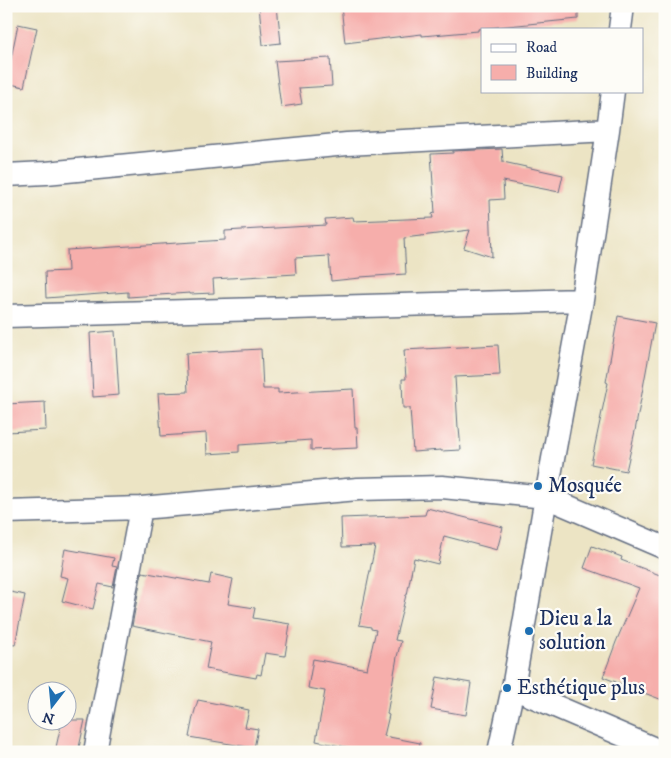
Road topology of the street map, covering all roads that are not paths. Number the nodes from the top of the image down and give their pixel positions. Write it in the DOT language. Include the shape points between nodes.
graph roads {
  1 [pos="622,6"];
  2 [pos="620,28"];
  3 [pos="612,92"];
  4 [pos="608,130"];
  5 [pos="6,175"];
  6 [pos="582,300"];
  7 [pos="6,316"];
  8 [pos="546,497"];
  9 [pos="141,508"];
  10 [pos="6,512"];
  11 [pos="665,548"];
  12 [pos="513,688"];
  13 [pos="95,752"];
  14 [pos="499,752"];
  15 [pos="662,752"];
  1 -- 2 [label="street"];
  3 -- 4 [label="street"];
  4 -- 5 [label="street" via="346,144"];
  4 -- 6 [label="street"];
  6 -- 7 [label="street"];
  6 -- 8 [label="street"];
  8 -- 9 [label="street" via="442,487 358,489"];
  8 -- 11 [label="street"];
  8 -- 12 [label="street"];
  9 -- 10 [label="street"];
  9 -- 13 [label="street"];
  12 -- 14 [label="street"];
  12 -- 15 [label="street"];
}
